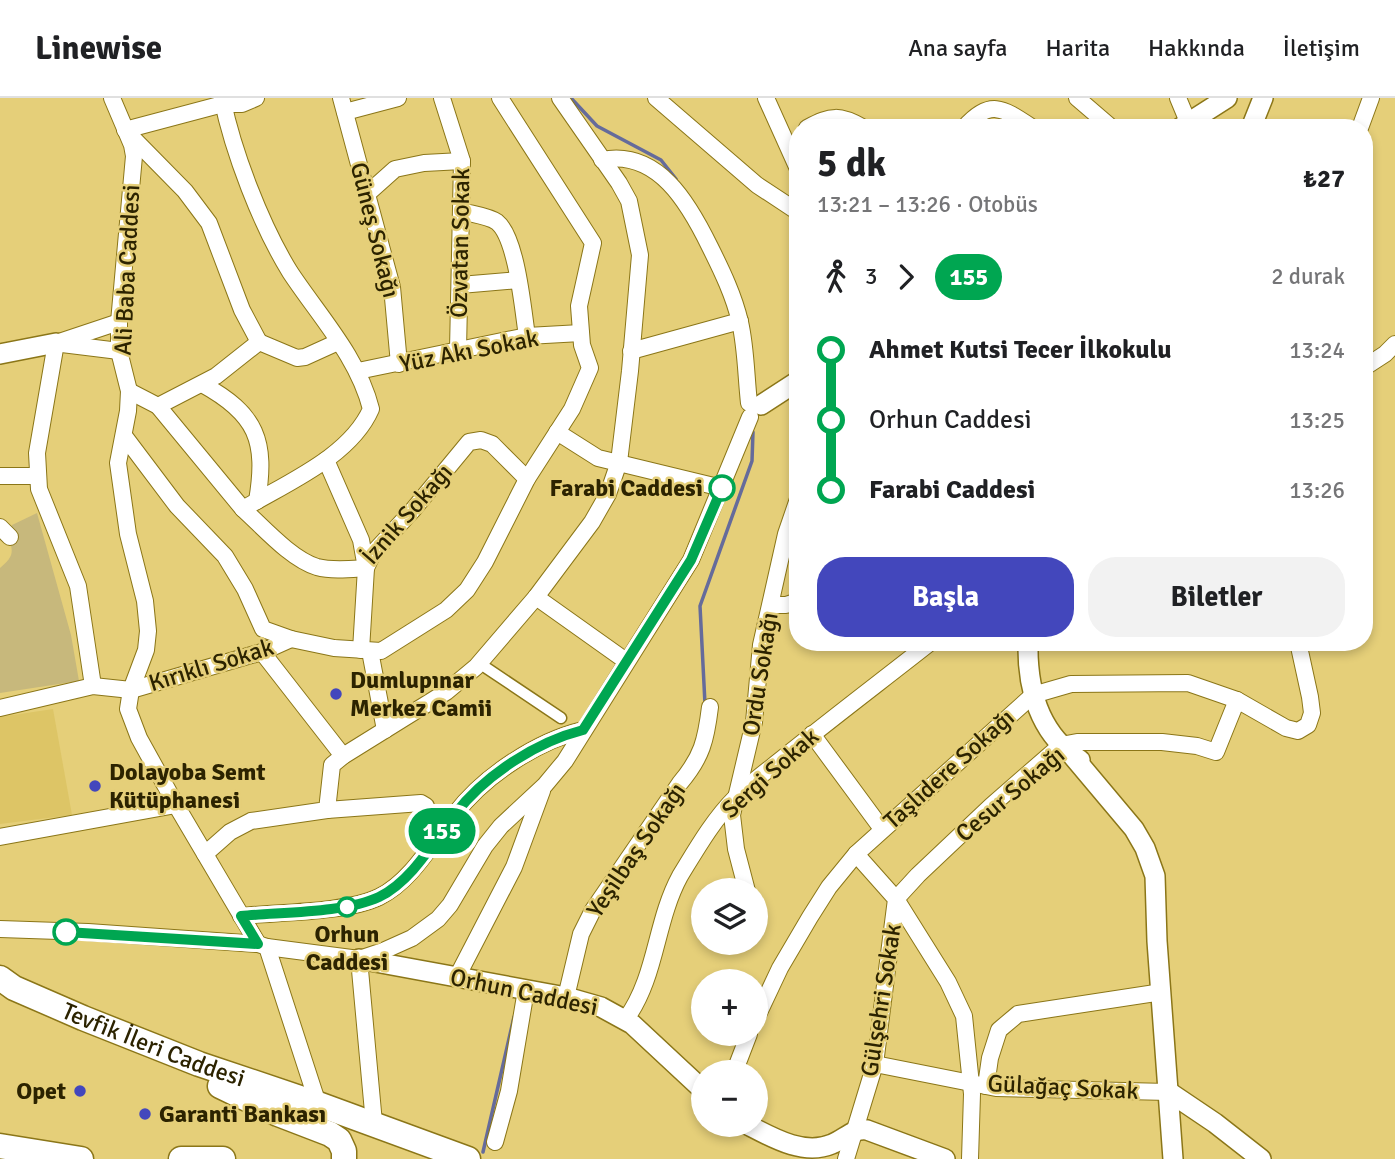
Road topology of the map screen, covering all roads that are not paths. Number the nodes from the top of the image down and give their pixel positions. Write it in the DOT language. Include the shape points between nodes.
graph roads {
  1 [pos="112,98"];
  2 [pos="256,98"];
  3 [pos="398,98"];
  4 [pos="442,98"];
  5 [pos="500,98"];
  6 [pos="560,98"];
  7 [pos="656,98"];
  8 [pos="752,98"];
  9 [pos="1077,98"];
  10 [pos="1178,98"];
  11 [pos="1227,98"];
  12 [pos="1263,98"];
  13 [pos="1371,98"];
  14 [pos="223,101"];
  15 [pos="768,103"];
  16 [pos="343,105"];
  17 [pos="826,119"];
  18 [pos="844,119"];
  19 [pos="972,119"];
  20 [pos="1018,119"];
  21 [pos="1102,119"];
  22 [pos="1183,119"];
  23 [pos="1194,119"];
  24 [pos="1255,119"];
  25 [pos="1363,119"];
  26 [pos="125,130"];
  27 [pos="789,132"];
  28 [pos="602,160"];
  29 [pos="462,162"];
  30 [pos="367,194"];
  31 [pos="789,205"];
  32 [pos="461,211"];
  33 [pos="518,280"];
  34 [pos="460,285"];
  35 [pos="740,321"];
  36 [pos="119,322"];
  37 [pos="581,333"];
  38 [pos="527,336"];
  39 [pos="259,342"];
  40 [pos="338,342"];
  41 [pos="56,343"];
  42 [pos="1395,344"];
  43 [pos="458,350"];
  44 [pos="119,351"];
  45 [pos="631,351"];
  46 [pos="0,354"];
  47 [pos="1373,362"];
  48 [pos="399,364"];
  49 [pos="358,371"];
  50 [pos="202,384"];
  51 [pos="789,388"];
  52 [pos="129,391"];
  53 [pos="158,406"];
  54 [pos="753,408"];
  55 [pos="557,432"];
  56 [pos="125,437"];
  57 [pos="326,460"];
  58 [pos="619,462"];
  59 [pos="0,476"];
  60 [pos="38,476"];
  61 [pos="527,479"];
  62 [pos="722,488"];
  63 [pos="250,505"];
  64 [pos="789,525"];
  65 [pos="366,568"];
  66 [pos="536,597"];
  67 [pos="789,604"];
  68 [pos="771,605"];
  69 [pos="290,639"];
  70 [pos="365,650"];
  71 [pos="919,651"];
  72 [pos="1028,651"];
  73 [pos="1300,651"];
  74 [pos="262,652"];
  75 [pos="626,661"];
  76 [pos="479,663"];
  77 [pos="93,686"];
  78 [pos="131,690"];
  79 [pos="1032,695"];
  80 [pos="1237,700"];
  81 [pos="710,707"];
  82 [pos="0,708"];
  83 [pos="561,718"];
  84 [pos="384,730"];
  85 [pos="583,730"];
  86 [pos="812,734"];
  87 [pos="1066,750"];
  88 [pos="343,755"];
  89 [pos="545,785"];
  90 [pos="736,796"];
  91 [pos="176,805"];
  92 [pos="327,810"];
  93 [pos="882,829"];
  94 [pos="0,837"];
  95 [pos="434,841"];
  96 [pos="856,854"];
  97 [pos="205,855"];
  98 [pos="743,878"];
  99 [pos="897,899"];
  100 [pos="241,916"];
  101 [pos="0,929"];
  102 [pos="263,945"];
  103 [pos="359,959"];
  104 [pos="457,977"];
  105 [pos="0,978"];
  106 [pos="526,990"];
  107 [pos="1161,992"];
  108 [pos="768,994"];
  109 [pos="0,997"];
  110 [pos="566,997"];
  111 [pos="626,1019"];
  112 [pos="875,1064"];
  113 [pos="691,1079"];
  114 [pos="969,1081"];
  115 [pos="220,1086"];
  116 [pos="986,1086"];
  117 [pos="1169,1092"];
  118 [pos="318,1104"];
  119 [pos="1195,1111"];
  120 [pos="374,1124"];
  121 [pos="854,1132"];
  122 [pos="768,1133"];
  123 [pos="495,1142"];
  124 [pos="0,1146"];
  125 [pos="81,1159"];
  126 [pos="181,1159"];
  127 [pos="223,1159"];
  128 [pos="344,1159"];
  129 [pos="450,1159"];
  130 [pos="468,1159"];
  131 [pos="846,1159"];
  132 [pos="945,1159"];
  133 [pos="970,1159"];
  134 [pos="1173,1159"];
  135 [pos="1248,1159"];
  136 [pos="1261,1159"];
  1 -- 26 [label="street, Ali Baba Caddesi"];
  2 -- 14 [label="street" via="242,104"];
  3 -- 16 [label="street"];
  4 -- 29 [label="street, Özvatan Sokak"];
  5 -- 37 [label="street" via="593,243 579,306"];
  6 -- 28 [label="street"];
  7 -- 31 [label="street" via="732,164"];
  8 -- 15 [label="street"];
  9 -- 21 [label="street"];
  10 -- 22 [label="street"];
  11 -- 23 [label="street"];
  12 -- 24 [label="street"];
  13 -- 25 [label="street"];
  14 -- 26 [label="street"];
  14 -- 40 [label="street" via="271,240"];
  15 -- 27 [label="street"];
  16 -- 30 [label="street, Güneş Sokağı"];
  17 -- 18 [label="street"];
  19 -- 20 [label="street" via="993,109"];
  26 -- 36 [label="street, Ali Baba Caddesi" via="134,156"];
  26 -- 39 [label="street" via="185,191 209,223"];
  28 -- 35 [label="street" via="631,160 676,188 720,266"];
  28 -- 45 [label="street" via="629,201 640,255"];
  29 -- 30 [label="street" via="395,169"];
  29 -- 32 [label="street, Özvatan Sokak"];
  30 -- 48 [label="street, Güneş Sokağı" via="393,287"];
  32 -- 33 [label="street" via="496,221 505,233"];
  32 -- 34 [label="street, Özvatan Sokak"];
  33 -- 34 [label="street"];
  33 -- 38 [label="street"];
  34 -- 43 [label="street, Özvatan Sokak"];
  35 -- 45 [label="street"];
  35 -- 54 [label="street"];
  36 -- 41 [label="street"];
  36 -- 44 [label="street, Ali Baba Caddesi"];
  37 -- 38 [label="street, Yüz Akı Sokak"];
  37 -- 55 [label="street" via="590,368"];
  38 -- 43 [label="street, Yüz Akı Sokak"];
  39 -- 40 [label="street" via="298,358"];
  39 -- 50 [label="street"];
  40 -- 49 [label="street"];
  41 -- 44 [label="street"];
  41 -- 46 [label="street"];
  41 -- 60 [label="street" via="37,453"];
  42 -- 47 [label="street"];
  43 -- 48 [label="street, Yüz Akı Sokak"];
  44 -- 52 [label="street, Ali Baba Caddesi"];
  45 -- 58 [label="street"];
  48 -- 49 [label="street, Yüz Akı Sokak"];
  49 -- 57 [label="street" via="371,409 356,435"];
  50 -- 53 [label="street"];
  50 -- 63 [label="street" via="250,421 262,473"];
  51 -- 54 [label="street"];
  52 -- 53 [label="street"];
  52 -- 56 [label="street, Ali Baba Caddesi"];
  53 -- 63 [label="street, İznik Sokağı"];
  54 -- 62 [label="street"];
  55 -- 58 [label="street" via="598,458"];
  55 -- 61 [label="street"];
  56 -- 69 [label="street" via="177,506 225,556 263,629"];
  56 -- 78 [label="street, Ali Baba Caddesi" via="119,475 148,631"];
  57 -- 63 [label="street"];
  57 -- 65 [label="street" via="361,540"];
  58 -- 62 [label="street"];
  58 -- 66 [label="street" via="592,522"];
  59 -- 60 [label="street"];
  60 -- 77 [label="street" via="39,489 78,586"];
  61 -- 65 [label="street, İznik Sokağı" via="492,444 469,442 373,552"];
  61 -- 70 [label="street" via="502,533 467,590 446,610 382,651"];
  62 -- 75 [label="street" via="691,560"];
  63 -- 65 [label="street, İznik Sokağı" via="289,550 316,566"];
  64 -- 68 [label="street, Ordu Sokağı"];
  65 -- 70 [label="street"];
  66 -- 75 [label="street"];
  66 -- 76 [label="street"];
  67 -- 68 [label="street"];
  68 -- 90 [label="street, Ordu Sokağı" via="761,645 754,722"];
  69 -- 70 [label="street"];
  69 -- 74 [label="street, Kırıklı Sokak"];
  70 -- 84 [label="street"];
  71 -- 86 [label="street, Sergi Sokak"];
  72 -- 79 [label="street"];
  73 -- 80 [label="street, Taşlıdere Sokağı" via="1312,713 1308,725 1298,731 1286,728"];
  74 -- 78 [label="street, Kırıklı Sokak"];
  74 -- 88 [label="street"];
  75 -- 85 [label="street"];
  76 -- 83 [label="street"];
  76 -- 84 [label="street" via="446,692"];
  77 -- 78 [label="street"];
  77 -- 82 [label="street"];
  78 -- 91 [label="street, Ali Baba Caddesi" via="132,721"];
  79 -- 80 [label="street, Taşlıdere Sokağı" via="1071,684 1188,683"];
  79 -- 87 [label="street"];
  79 -- 93 [label="street, Taşlıdere Sokağı"];
  80 -- 87 [label="street, Cesur Sokağı" via="1216,751 1162,742 1077,742"];
  81 -- 110 [label="street, Yeşilbaş Sokağı" via="706,736 694,765 581,934"];
  84 -- 88 [label="street"];
  85 -- 89 [label="street"];
  85 -- 95 [label="street" via="559,736 498,774 473,793"];
  86 -- 90 [label="street, Sergi Sokak"];
  86 -- 93 [label="street"];
  87 -- 99 [label="street, Cesur Sokağı" via="990,806"];
  87 -- 107 [label="street" via="1114,792 1151,844 1163,894"];
  88 -- 92 [label="street" via="332,765"];
  89 -- 103 [label="street" via="485,846 438,919 405,942"];
  89 -- 104 [label="street" via="514,867"];
  90 -- 98 [label="street, Ordu Sokağı" via="732,831"];
  90 -- 111 [label="street, Sergi Sokak" via="674,888 650,972"];
  91 -- 94 [label="street"];
  91 -- 97 [label="street, Ali Baba Caddesi"];
  92 -- 95 [label="street" via="421,803 426,806"];
  92 -- 97 [label="street" via="251,821 230,832"];
  93 -- 96 [label="street, Taşlıdere Sokağı"];
  95 -- 100 [label="street" via="404,878 382,896 355,906"];
  96 -- 99 [label="street, Gülşehri Sokak"];
  96 -- 108 [label="street, Taşlıdere Sokağı" via="810,917"];
  97 -- 100 [label="street, Ali Baba Caddesi"];
  99 -- 112 [label="street, Gülşehri Sokak"];
  99 -- 114 [label="street" via="958,1001 966,1029"];
  100 -- 102 [label="street, Ali Baba Caddesi"];
  101 -- 102 [label="street"];
  102 -- 103 [label="street"];
  102 -- 118 [label="street, Ali Baba Caddesi"];
  103 -- 104 [label="street, Orhun Caddesi"];
  103 -- 120 [label="street"];
  104 -- 106 [label="street, Orhun Caddesi"];
  105 -- 118 [label="main road, Tevfik İleri Caddesi" via="49,1003 199,1064"];
  106 -- 110 [label="street, Orhun Caddesi"];
  106 -- 123 [label="street" via="509,1091"];
  107 -- 116 [label="street" via="1018,1014 999,1030"];
  107 -- 117 [label="street"];
  109 -- 115 [label="main road" via="72,1031"];
  110 -- 111 [label="street, Orhun Caddesi"];
  111 -- 113 [label="street, Orhun Caddesi"];
  112 -- 114 [label="street, Gülağaç Sokak"];
  112 -- 121 [label="street, Gülşehri Sokak"];
  114 -- 116 [label="street, Gülağaç Sokak"];
  114 -- 133 [label="street"];
  115 -- 128 [label="main road" via="330,1134 339,1140"];
  115 -- 129 [label="main road" via="352,1124"];
  116 -- 117 [label="street, Gülağaç Sokak"];
  117 -- 119 [label="street"];
  117 -- 134 [label="street"];
  118 -- 120 [label="main road, Tevfik İleri Caddesi"];
  119 -- 135 [label="street"];
  119 -- 136 [label="street"];
  120 -- 130 [label="main road, Tevfik İleri Caddesi"];
  121 -- 122 [label="street" via="829,1146 802,1147"];
  121 -- 131 [label="street, Gülşehri Sokak"];
  121 -- 132 [label="street" via="875,1132"];
  124 -- 125 [label="main road"];
  126 -- 127 [label="main road"];
}
